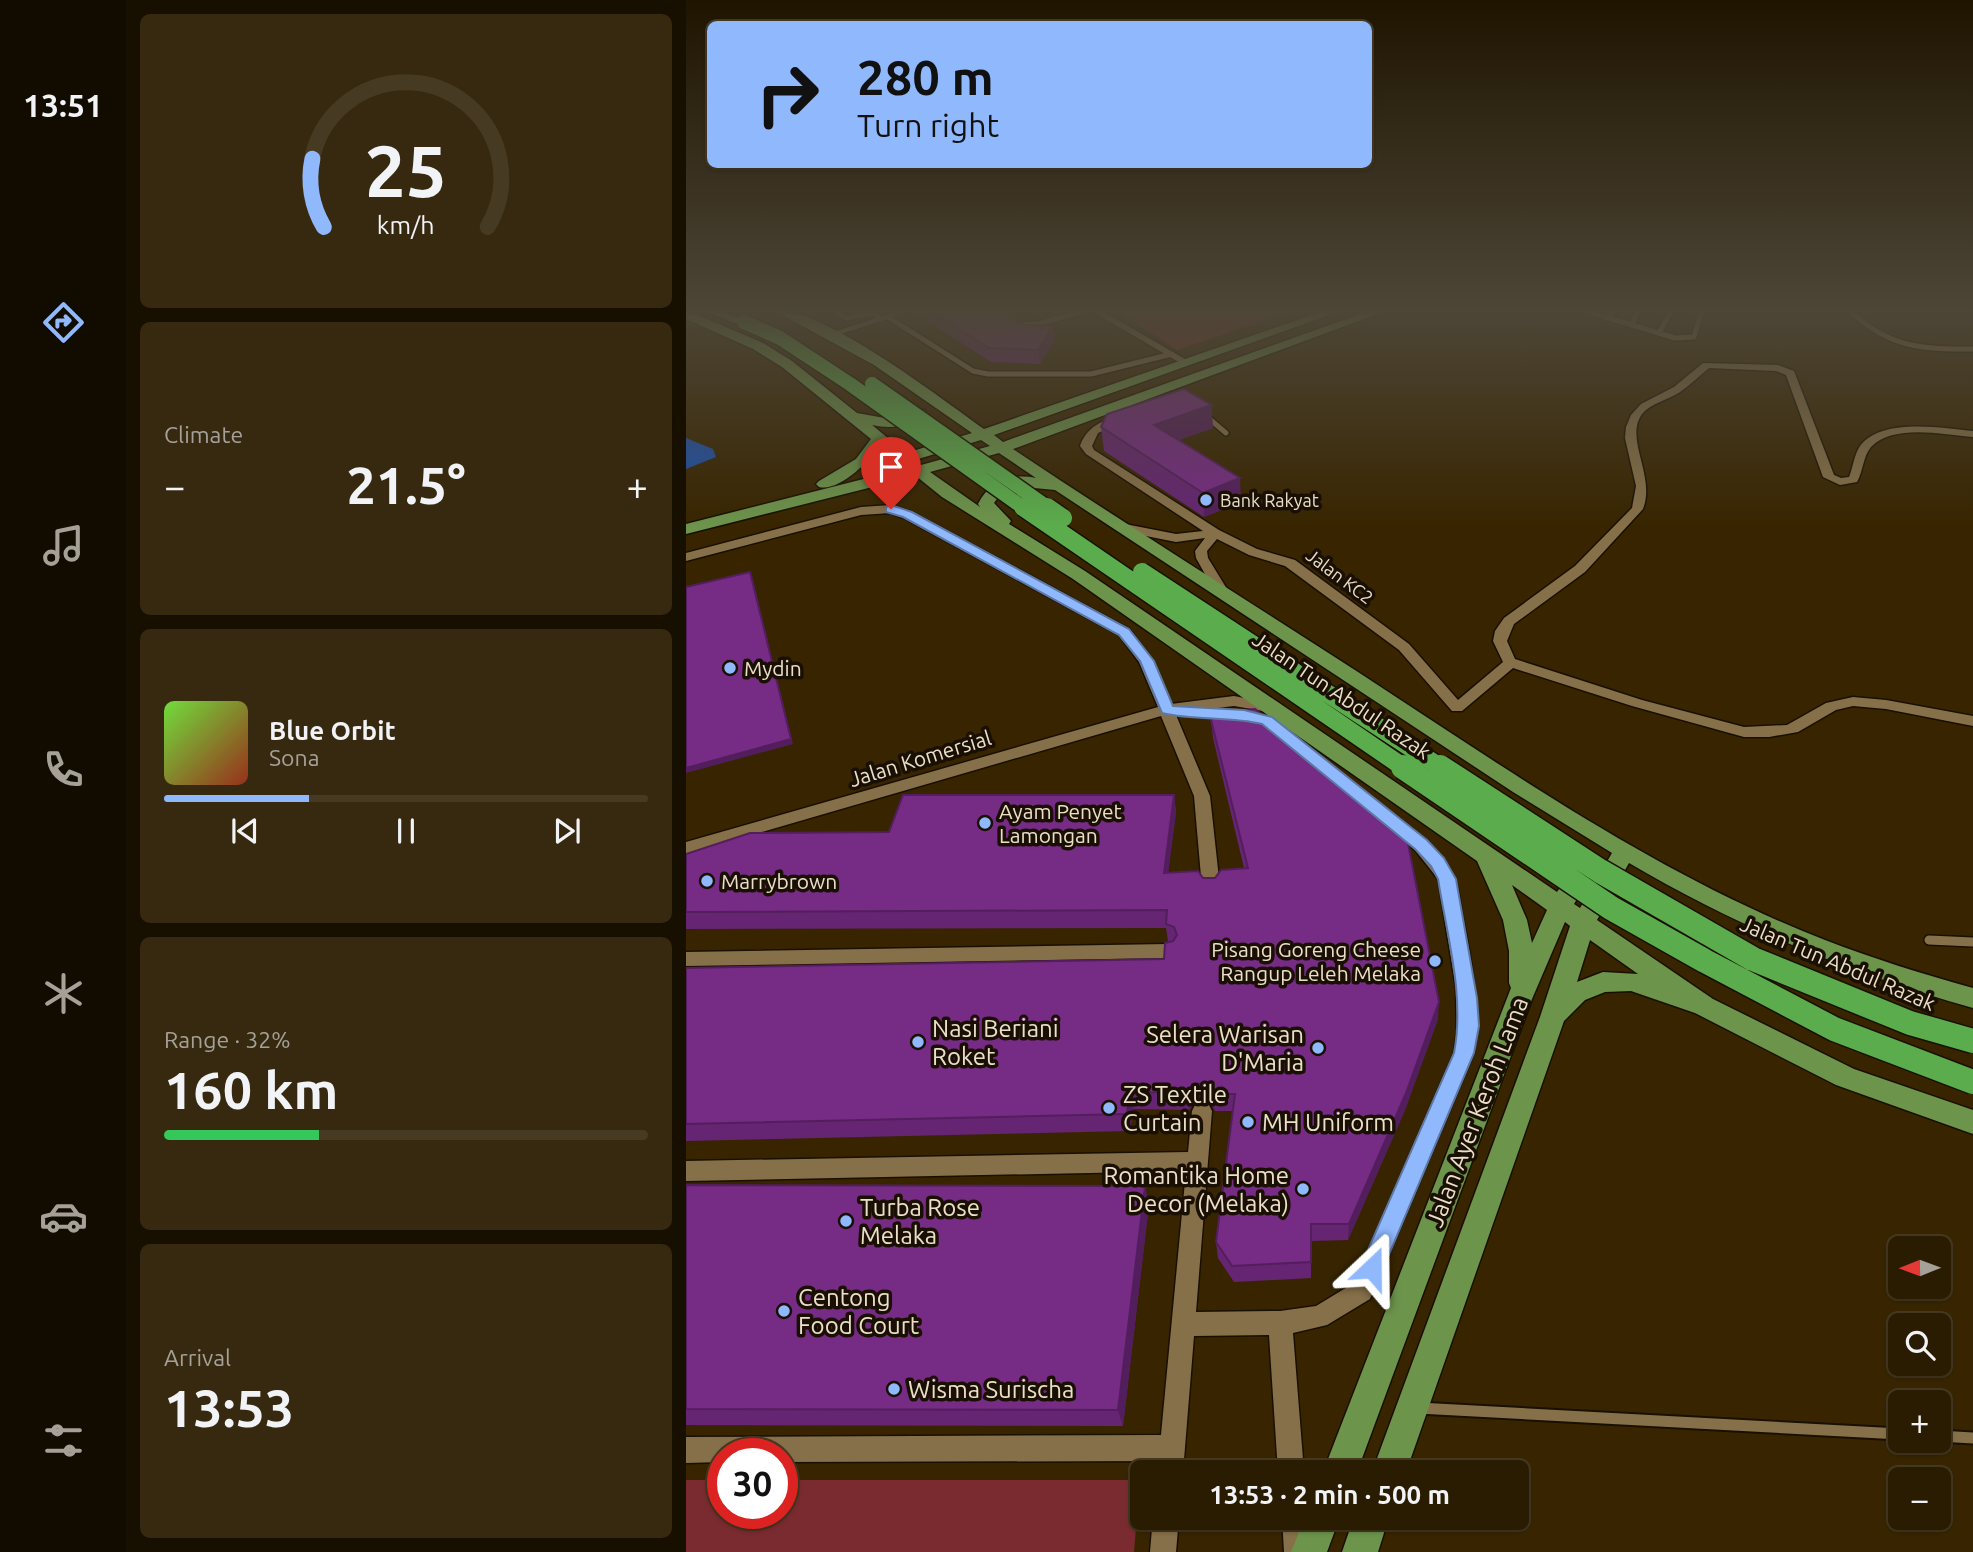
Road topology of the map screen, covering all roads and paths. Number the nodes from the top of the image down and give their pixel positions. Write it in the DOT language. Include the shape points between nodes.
graph roads {
  1 [pos="809,381"];
  2 [pos="846,381"];
  3 [pos="869,381"];
  4 [pos="907,381"];
  5 [pos="1129,381"];
  6 [pos="1184,381"];
  7 [pos="1687,381"];
  8 [pos="1793,381"];
  9 [pos="916,387"];
  10 [pos="1044,411"];
  11 [pos="1200,411"];
  12 [pos="848,413"];
  13 [pos="954,414"];
  14 [pos="1138,414"];
  15 [pos="1068,423"];
  16 [pos="1226,433"];
  17 [pos="981,435"];
  18 [pos="1973,435"];
  19 [pos="879,438"];
  20 [pos="1001,448"];
  21 [pos="911,465"];
  22 [pos="1033,470"];
  23 [pos="824,484"];
  24 [pos="848,489"];
  25 [pos="948,494"];
  26 [pos="1088,505"];
  27 [pos="686,519"];
  28 [pos="1125,528"];
  29 [pos="686,529"];
  30 [pos="1215,533"];
  31 [pos="1022,540"];
  32 [pos="686,557"];
  33 [pos="1220,589"];
  34 [pos="1510,662"];
  35 [pos="1271,707"];
  36 [pos="1167,709"];
  37 [pos="1973,721"];
  38 [pos="1472,756"];
  39 [pos="1339,778"];
  40 [pos="1370,803"];
  41 [pos="1424,813"];
  42 [pos="1603,839"];
  43 [pos="686,848"];
  44 [pos="1625,851"];
  45 [pos="1480,852"];
  46 [pos="1211,888"];
  47 [pos="1559,908"];
  48 [pos="1583,923"];
  49 [pos="1929,940"];
  50 [pos="1973,942"];
  51 [pos="1168,951"];
  52 [pos="686,960"];
  53 [pos="1973,998"];
  54 [pos="1519,999"];
  55 [pos="1704,1006"];
  56 [pos="1553,1017"];
  57 [pos="1973,1041"];
  58 [pos="1973,1082"];
  59 [pos="1202,1111"];
  60 [pos="1973,1122"];
  61 [pos="1198,1161"];
  62 [pos="686,1171"];
  63 [pos="1280,1323"];
  64 [pos="1184,1325"];
  65 [pos="1412,1408"];
  66 [pos="1888,1433"];
  67 [pos="1951,1437"];
  68 [pos="1973,1438"];
  69 [pos="686,1450"];
  70 [pos="1171,1460"];
  71 [pos="1290,1460"];
  72 [pos="1345,1460"];
  73 [pos="1393,1460"];
  74 [pos="1165,1530"];
  75 [pos="1296,1530"];
  76 [pos="1318,1530"];
  77 [pos="1368,1530"];
  78 [pos="1163,1552"];
  79 [pos="1297,1552"];
  80 [pos="1310,1552"];
  81 [pos="1360,1552"];
  1 -- 12 [label="main road"];
  2 -- 58 [label="highway, Jalan Tun Abdul Razak, bridge" via="1096,558 1611,908 1834,1029"];
  3 -- 57 [label="highway, Jalan Tun Abdul Razak, bridge" via="1203,614 1600,871 1753,959 1910,1023"];
  4 -- 9 [label="main road"];
  5 -- 10 [label="main road"];
  6 -- 15 [label="main road"];
  7 -- 34 [label="street" via="1636,416 1631,440 1642,478 1642,500 1580,569 1500,631 1499,642"];
  8 -- 18 [label="street" via="1829,477 1840,482 1853,480 1866,445 1884,435 1915,431"];
  9 -- 12 [label="main road" via="925,408 911,419 888,425"];
  9 -- 13 [label="main road"];
  10 -- 13 [label="main road" via="1003,418"];
  10 -- 17 [label="main road"];
  11 -- 16 [label="lane"];
  12 -- 19 [label="main road"];
  13 -- 17 [label="main road"];
  14 -- 30 [label="street, Jalan KC2" via="1098,427 1090,432 1086,446"];
  15 -- 20 [label="main road"];
  15 -- 22 [label="main road" via="1039,448"];
  17 -- 20 [label="main road"];
  17 -- 21 [label="main road"];
  19 -- 21 [label="main road"];
  19 -- 23 [label="main road" via="861,462"];
  20 -- 21 [label="main road"];
  20 -- 22 [label="main road"];
  21 -- 23 [label="main road"];
  21 -- 24 [label="main road"];
  21 -- 25 [label="main road"];
  22 -- 26 [label="main road"];
  23 -- 27 [label="main road"];
  24 -- 25 [label="main road" via="906,487"];
  24 -- 29 [label="main road"];
  25 -- 31 [label="main road"];
  26 -- 28 [label="main road"];
  26 -- 31 [label="main road" via="1040,481 1002,484 989,494 986,504"];
  28 -- 30 [label="street" via="1177,538"];
  28 -- 33 [label="main road"];
  30 -- 33 [label="street" via="1201,551"];
  30 -- 34 [label="street, Jalan KC2" via="1253,552 1290,562 1405,648 1457,708"];
  31 -- 35 [label="main road"];
  32 -- 36 [label="street" via="861,511 891,509 1124,632 1146,661"];
  33 -- 38 [label="main road"];
  34 -- 37 [label="street" via="1637,703 1760,733 1790,729 1832,705 1853,702"];
  35 -- 36 [label="street" via="1234,701"];
  35 -- 41 [label="main road"];
  36 -- 39 [label="street" via="1267,720"];
  36 -- 43 [label="street, Jalan Komersial"];
  36 -- 46 [label="street" via="1202,796"];
  38 -- 41 [label="main road" via="1482,788 1475,803 1457,811"];
  38 -- 42 [label="main road"];
  40 -- 63 [label="street" via="1421,845 1447,879 1469,1026 1464,1053 1362,1292 1319,1317"];
  41 -- 45 [label="main road"];
  42 -- 44 [label="main road"];
  42 -- 47 [label="main road, Jalan Ayer Keroh Lama"];
  44 -- 48 [label="main road, Jalan Ayer Keroh Lama"];
  44 -- 53 [label="main road" via="1768,927 1914,984"];
  45 -- 47 [label="main road"];
  45 -- 54 [label="main road" via="1500,881 1518,928"];
  47 -- 48 [label="main road"];
  47 -- 54 [label="main road, Jalan Ayer Keroh Lama"];
  48 -- 55 [label="main road"];
  48 -- 56 [label="main road, Jalan Ayer Keroh Lama"];
  49 -- 50 [label="lane"];
  51 -- 52 [label="street"];
  54 -- 72 [label="main road, Jalan Ayer Keroh Lama"];
  55 -- 56 [label="main road" via="1631,981 1603,982 1576,993"];
  55 -- 60 [label="main road" via="1845,1077"];
  56 -- 65 [label="main road, Jalan Ayer Keroh Lama"];
  59 -- 61 [label="street"];
  61 -- 62 [label="street"];
  61 -- 64 [label="street"];
  63 -- 64 [label="street"];
  63 -- 71 [label="street"];
  64 -- 70 [label="street"];
  65 -- 66 [label="lane"];
  65 -- 73 [label="main road, Jalan Ayer Keroh Lama"];
  67 -- 68 [label="lane"];
  69 -- 70 [label="street"];
  74 -- 78 [label="street"];
  75 -- 79 [label="street"];
  76 -- 80 [label="main road"];
  77 -- 81 [label="main road"];
}
